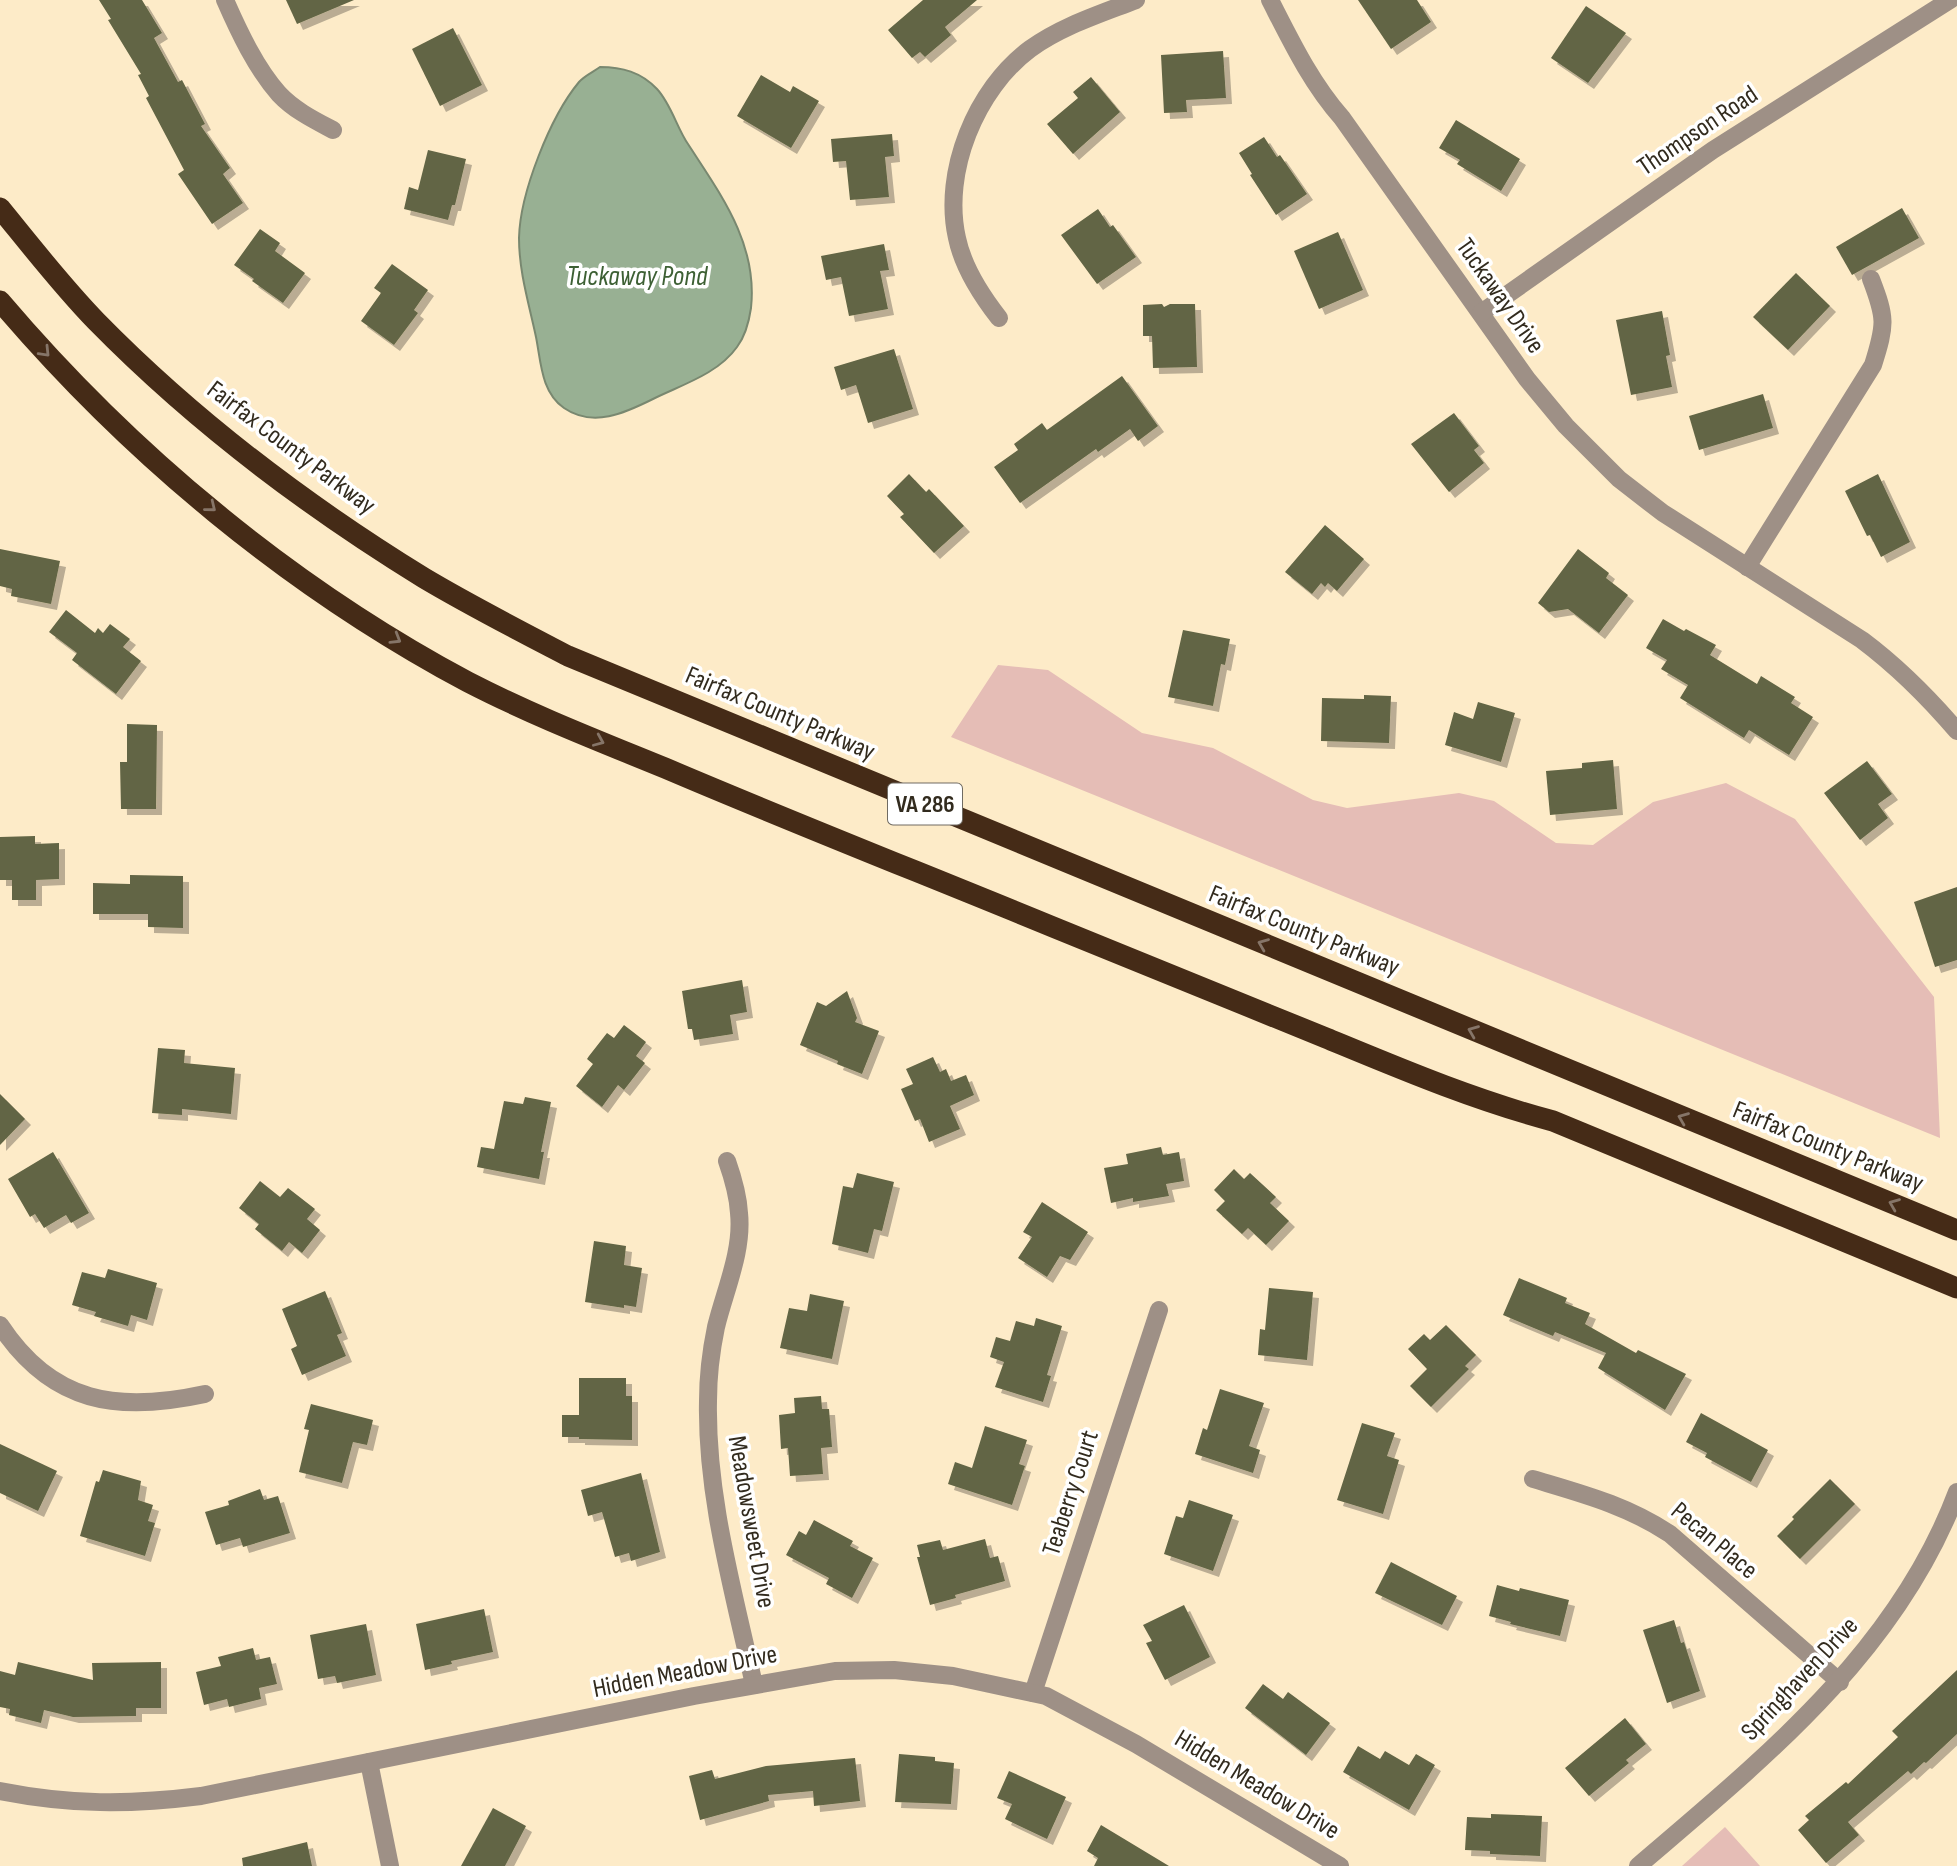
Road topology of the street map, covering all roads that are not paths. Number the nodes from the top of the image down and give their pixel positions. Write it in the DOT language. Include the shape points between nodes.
graph roads {
  1 [pos="225,0"];
  2 [pos="1136,0"];
  3 [pos="1270,0"];
  4 [pos="1950,0"];
  5 [pos="333,130"];
  6 [pos="0,208"];
  7 [pos="1871,279"];
  8 [pos="0,300"];
  9 [pos="1481,313"];
  10 [pos="999,318"];
  11 [pos="1747,567"];
  12 [pos="1957,731"];
  13 [pos="727,1161"];
  14 [pos="1957,1230"];
  15 [pos="1957,1288"];
  16 [pos="1159,1310"];
  17 [pos="0,1325"];
  18 [pos="205,1394"];
  19 [pos="1533,1479"];
  20 [pos="1957,1492"];
  21 [pos="1840,1682"];
  22 [pos="754,1685"];
  23 [pos="1033,1693"];
  24 [pos="369,1762"];
  25 [pos="0,1791"];
  26 [pos="390,1866"];
  27 [pos="1340,1866"];
  28 [pos="1638,1866"];
  1 -- 5 [label="street" via="261,69 281,95"];
  2 -- 10 [label="street" via="1060,30 1029,50 986,97 971,125 953,203 957,239 969,271"];
  3 -- 9 [label="street, Tuckaway Drive" via="1328,103"];
  4 -- 9 [label="street, Thompson Road" via="1713,150"];
  14 -- 6 [label="highway, Fairfax County Parkway / VA 286, one-way" via="568,656 500,621 348,529 217,430 95,320"];
  7 -- 11 [label="street" via="1883,310 1883,334 1873,365"];
  8 -- 15 [label="highway, VA 286, one-way" via="92,401 173,477 310,585 466,681 700,783 1305,1030 1496,1106 1553,1121"];
  9 -- 11 [label="street, Tuckaway Drive" via="1566,426 1619,479"];
  11 -- 12 [label="street, Tuckaway Drive" via="1880,654 1925,694"];
  13 -- 22 [label="street, Meadowsweet Drive" via="740,1214 738,1245 710,1364 708,1436 716,1506"];
  16 -- 23 [label="street, Teaberry Court"];
  17 -- 18 [label="street" via="35,1366 88,1397 143,1403"];
  19 -- 21 [label="street, Pecan Place" via="1608,1501 1643,1517"];
  20 -- 21 [label="street, Springhaven Drive" via="1901,1602"];
  21 -- 28 [label="street, Springhaven Drive" via="1752,1768"];
  22 -- 23 [label="street, Hidden Meadow Drive" via="835,1671 894,1670 953,1676"];
  22 -- 24 [label="street, Hidden Meadow Drive"];
  23 -- 27 [label="street, Hidden Meadow Drive" via="1136,1744"];
  24 -- 25 [label="street, Hidden Meadow Drive" via="201,1796 148,1802 94,1803"];
  24 -- 26 [label="street"];
}
